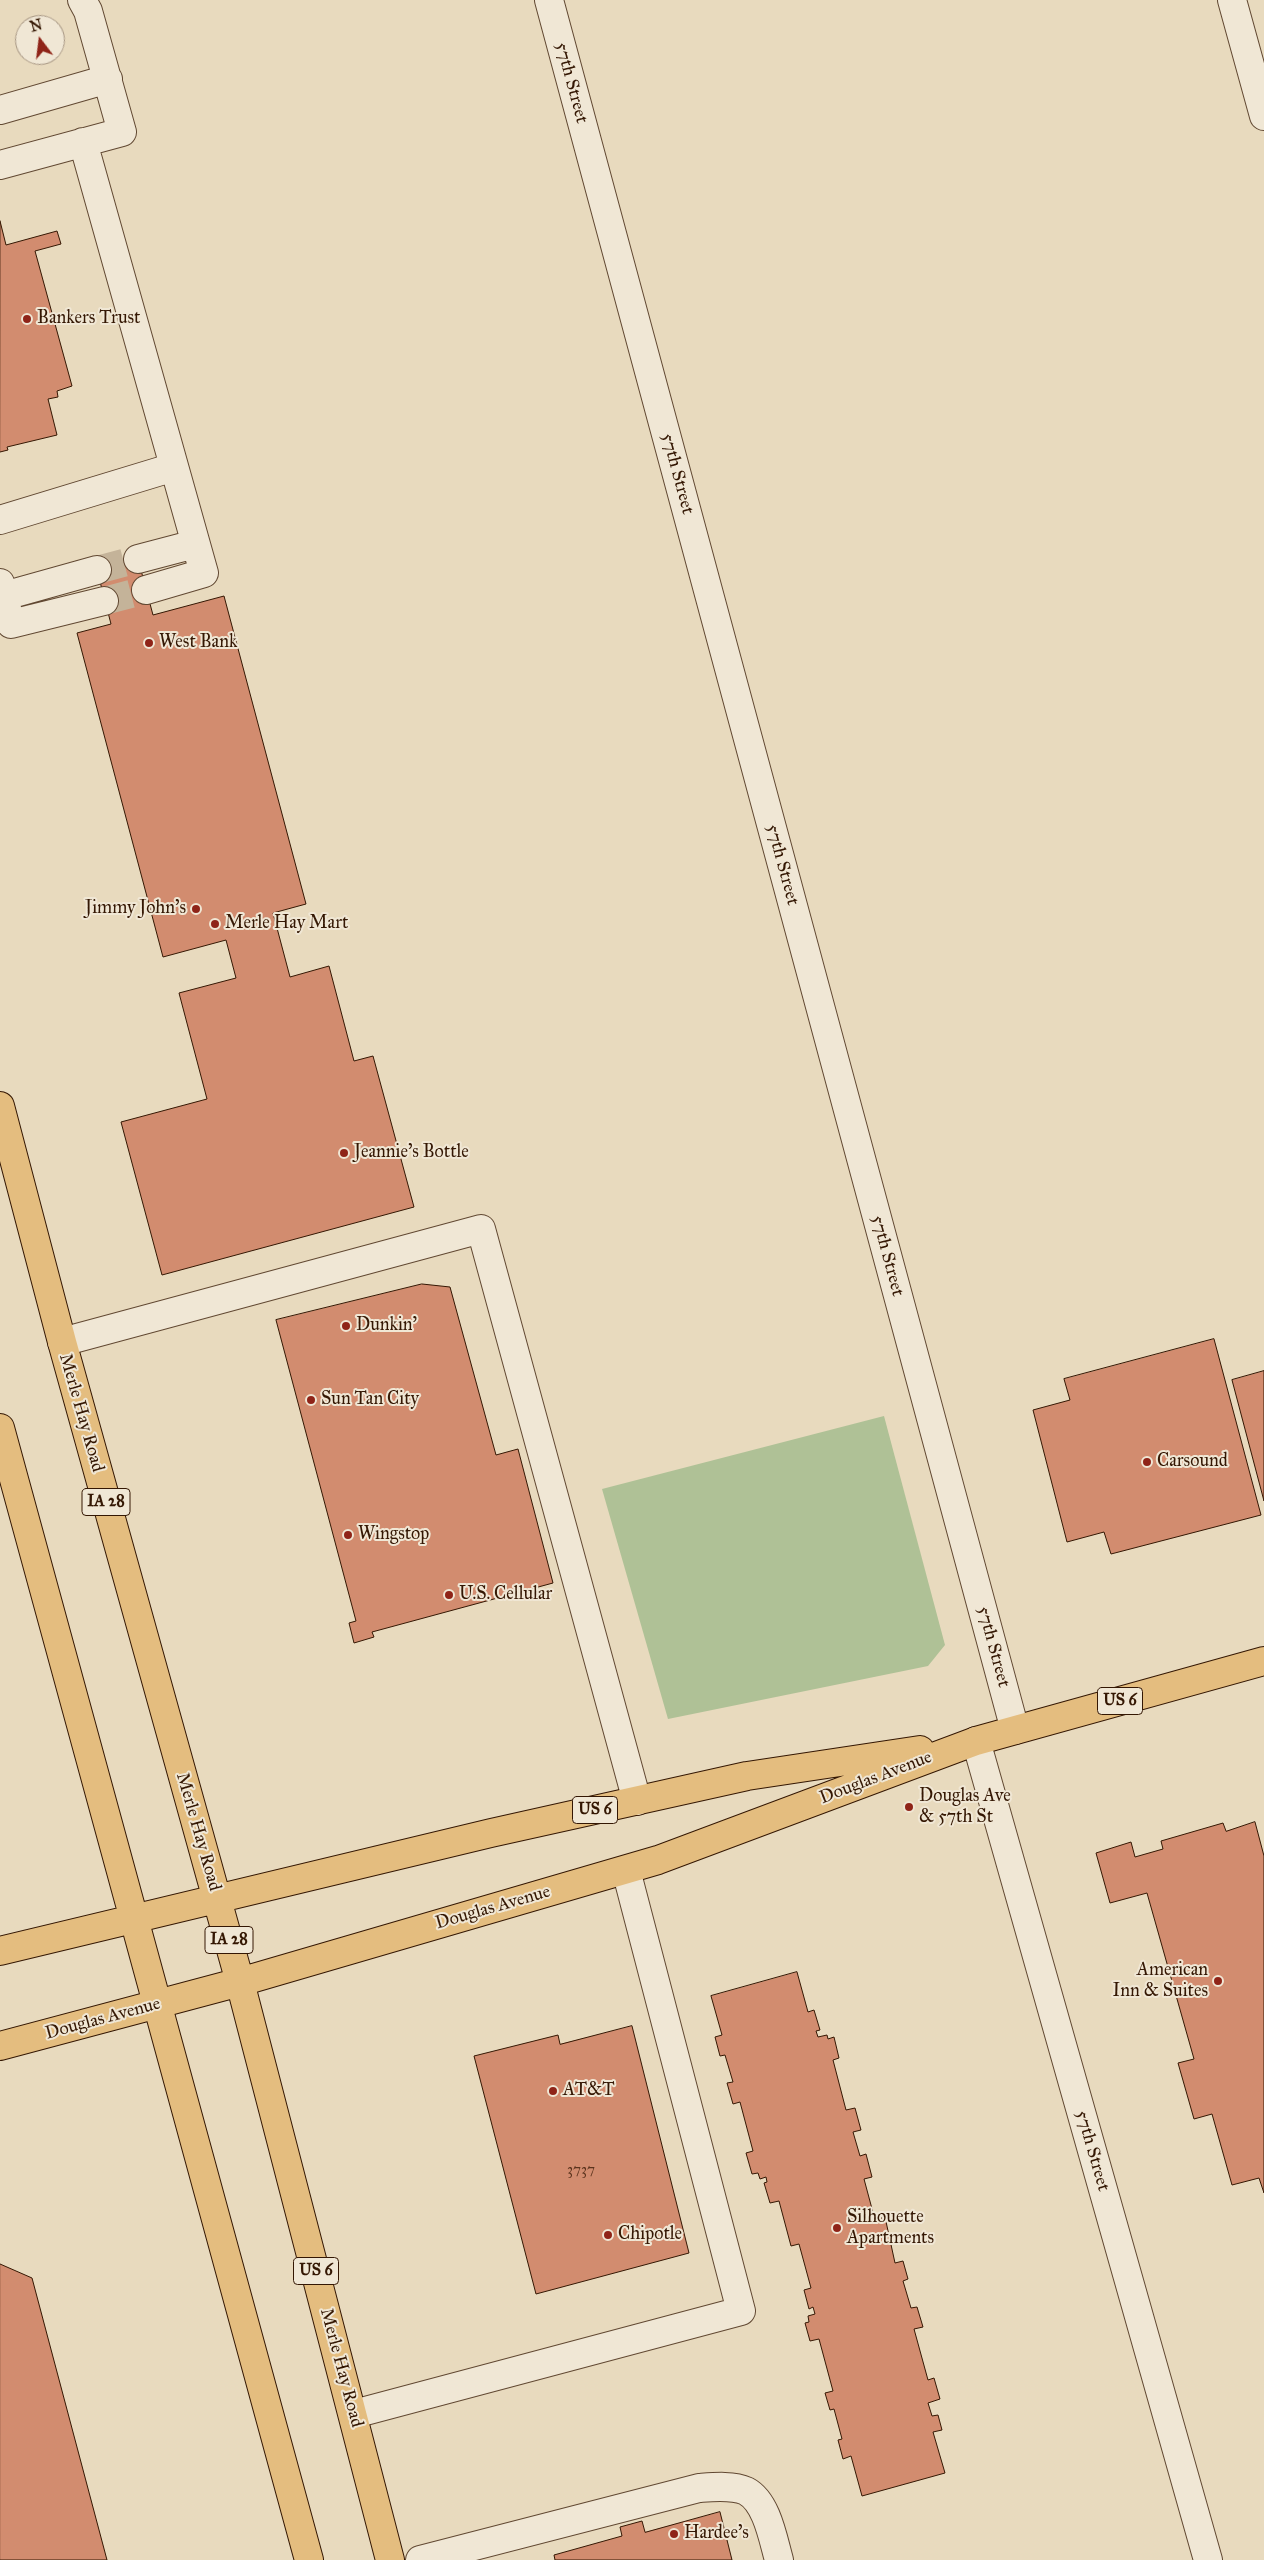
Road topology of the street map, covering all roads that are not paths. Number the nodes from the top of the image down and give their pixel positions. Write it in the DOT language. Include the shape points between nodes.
graph roads {
  1 [pos="82,0"];
  2 [pos="549,0"];
  3 [pos="1232,0"];
  4 [pos="108,80"];
  5 [pos="0,110"];
  6 [pos="1264,116"];
  7 [pos="83,142"];
  8 [pos="0,165"];
  9 [pos="174,467"];
  10 [pos="0,520"];
  11 [pos="196,544"];
  12 [pos="138,559"];
  13 [pos="97,570"];
  14 [pos="2,589"];
  15 [pos="146,590"];
  16 [pos="104,601"];
  17 [pos="0,1106"];
  18 [pos="62,1342"];
  19 [pos="0,1428"];
  20 [pos="1264,1661"];
  21 [pos="1015,1730"];
  22 [pos="976,1741"];
  23 [pos="637,1801"];
  24 [pos="626,1870"];
  25 [pos="217,1897"];
  26 [pos="133,1919"];
  27 [pos="0,1951"];
  28 [pos="240,1982"];
  29 [pos="157,2004"];
  30 [pos="0,2046"];
  31 [pos="354,2414"];
  32 [pos="309,2560"];
  33 [pos="390,2560"];
  34 [pos="420,2560"];
  35 [pos="779,2560"];
  36 [pos="1208,2560"];
  1 -- 4 [label="street"];
  2 -- 21 [label="street, 57th Street"];
  3 -- 6 [label="street"];
  4 -- 5 [label="street"];
  4 -- 7 [label="street" via="122,132"];
  7 -- 8 [label="street"];
  7 -- 9 [label="street"];
  9 -- 10 [label="street"];
  9 -- 11 [label="street"];
  11 -- 12 [label="street"];
  11 -- 15 [label="street" via="204,573"];
  13 -- 14 [label="street"];
  14 -- 16 [label="street" via="11,624"];
  17 -- 18 [label="main road, Merle Hay Road / IA 28"];
  18 -- 23 [label="street" via="481,1229"];
  18 -- 25 [label="main road, Merle Hay Road / IA 28"];
  19 -- 26 [label="main road"];
  20 -- 21 [label="main road, Douglas Avenue / US 6"];
  21 -- 22 [label="main road, Douglas Avenue / US 6"];
  22 -- 23 [label="main road, Douglas Avenue / US 6" via="747,1776"];
  22 -- 24 [label="main road, Douglas Avenue / US 6"];
  22 -- 36 [label="street, 57th Street"];
  23 -- 25 [label="main road, Douglas Avenue / US 6"];
  24 -- 28 [label="main road, Douglas Avenue / US 6"];
  24 -- 31 [label="street" via="741,2311"];
  25 -- 26 [label="main road, Douglas Avenue / US 6"];
  25 -- 28 [label="main road, Merle Hay Road / IA 28"];
  26 -- 27 [label="main road, Douglas Avenue"];
  26 -- 29 [label="main road"];
  28 -- 29 [label="main road, Douglas Avenue"];
  28 -- 31 [label="main road, Merle Hay Road / US 6"];
  29 -- 30 [label="main road, Douglas Avenue"];
  29 -- 32 [label="main road"];
  31 -- 33 [label="main road, Merle Hay Road / US 6"];
  34 -- 35 [label="street" via="699,2488 724,2487 746,2491 760,2504"];
}
